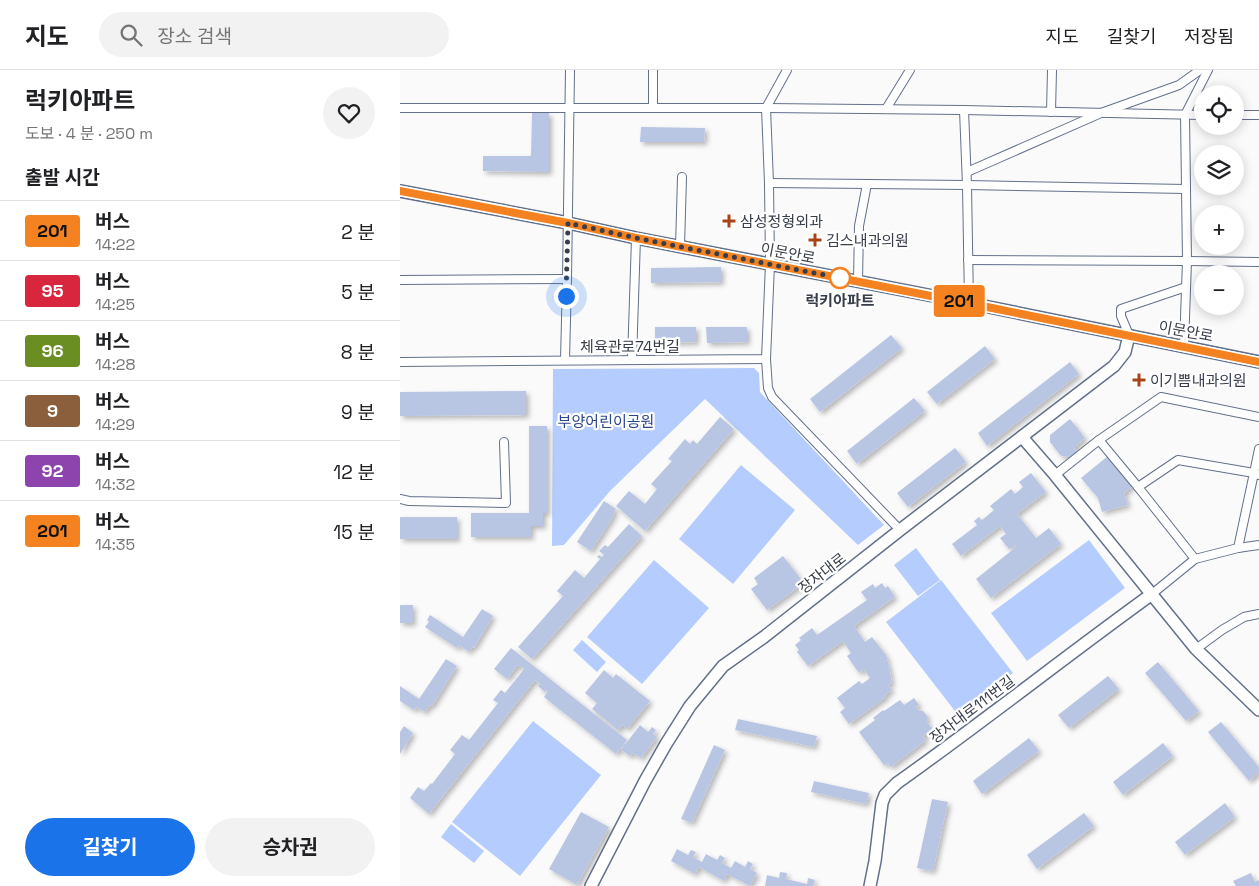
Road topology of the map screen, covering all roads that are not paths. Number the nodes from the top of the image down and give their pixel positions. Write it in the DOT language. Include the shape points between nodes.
graph roads {
  1 [pos="570,70"];
  2 [pos="653,70"];
  3 [pos="788,70"];
  4 [pos="910,70"];
  5 [pos="1052,70"];
  6 [pos="1200,70"];
  7 [pos="1208,70"];
  8 [pos="400,108"];
  9 [pos="569,108"];
  10 [pos="653,108"];
  11 [pos="766,108"];
  12 [pos="886,109"];
  13 [pos="964,110"];
  14 [pos="1051,112"];
  15 [pos="1101,113"];
  16 [pos="1185,115"];
  17 [pos="1194,115"];
  18 [pos="1244,115"];
  19 [pos="1259,115"];
  20 [pos="966,172"];
  21 [pos="682,177"];
  22 [pos="769,184"];
  23 [pos="867,184"];
  24 [pos="967,185"];
  25 [pos="1186,189"];
  26 [pos="400,191"];
  27 [pos="568,223"];
  28 [pos="636,238"];
  29 [pos="680,247"];
  30 [pos="968,260"];
  31 [pos="1187,261"];
  32 [pos="1259,262"];
  33 [pos="770,264"];
  34 [pos="567,279"];
  35 [pos="400,280"];
  36 [pos="858,282"];
  37 [pos="1186,287"];
  38 [pos="969,303"];
  39 [pos="1128,335"];
  40 [pos="1184,346"];
  41 [pos="766,359"];
  42 [pos="565,360"];
  43 [pos="632,360"];
  44 [pos="400,362"];
  45 [pos="1259,362"];
  46 [pos="1259,417"];
  47 [pos="1022,436"];
  48 [pos="1099,440"];
  49 [pos="504,442"];
  50 [pos="1259,449"];
  51 [pos="1256,474"];
  52 [pos="1055,475"];
  53 [pos="1138,487"];
  54 [pos="400,499"];
  55 [pos="900,530"];
  56 [pos="1259,546"];
  57 [pos="1238,548"];
  58 [pos="1195,559"];
  59 [pos="1152,594"];
  60 [pos="1259,614"];
  61 [pos="1196,649"];
  62 [pos="1259,710"];
  63 [pos="591,886"];
  64 [pos="870,886"];
  1 -- 9 [label="street"];
  2 -- 10 [label="street"];
  3 -- 11 [label="street"];
  4 -- 12 [label="street"];
  5 -- 14 [label="street"];
  6 -- 15 [label="street" via="1178,85"];
  7 -- 16 [label="street"];
  8 -- 9 [label="street"];
  9 -- 10 [label="street"];
  9 -- 27 [label="street"];
  10 -- 11 [label="street"];
  11 -- 12 [label="street"];
  11 -- 22 [label="street"];
  12 -- 13 [label="street"];
  13 -- 14 [label="street"];
  13 -- 20 [label="street"];
  14 -- 15 [label="street"];
  15 -- 16 [label="street"];
  15 -- 20 [label="street"];
  16 -- 17 [label="street"];
  16 -- 25 [label="street"];
  18 -- 19 [label="street"];
  20 -- 24 [label="street"];
  21 -- 29 [label="street"];
  22 -- 23 [label="street"];
  22 -- 33 [label="street"];
  23 -- 24 [label="street"];
  23 -- 36 [label="street" via="859,226"];
  24 -- 25 [label="street"];
  24 -- 30 [label="street"];
  25 -- 31 [label="street"];
  26 -- 27 [label="street, 이문안로"];
  27 -- 28 [label="street, 이문안로"];
  27 -- 34 [label="street"];
  28 -- 29 [label="street, 이문안로"];
  28 -- 43 [label="street"];
  29 -- 33 [label="street, 이문안로"];
  30 -- 31 [label="street"];
  30 -- 38 [label="street"];
  31 -- 32 [label="street"];
  31 -- 37 [label="street"];
  33 -- 36 [label="street, 이문안로"];
  33 -- 41 [label="street"];
  34 -- 35 [label="street"];
  34 -- 42 [label="street"];
  36 -- 38 [label="street, 이문안로"];
  37 -- 39 [label="street" via="1121,308"];
  37 -- 40 [label="street"];
  38 -- 39 [label="street, 이문안로"];
  39 -- 40 [label="street, 이문안로"];
  39 -- 47 [label="street, 장자대로" via="1125,352 1114,366"];
  40 -- 45 [label="street, 이문안로"];
  41 -- 43 [label="street, 체육관로74번길"];
  41 -- 55 [label="street" via="768,388 772,397"];
  42 -- 43 [label="street, 체육관로74번길"];
  42 -- 44 [label="street, 체육관로74번길"];
  46 -- 48 [label="street" via="1161,397"];
  47 -- 52 [label="street"];
  47 -- 55 [label="street, 장자대로"];
  48 -- 52 [label="street"];
  48 -- 53 [label="street"];
  49 -- 54 [label="street" via="506,503"];
  50 -- 51 [label="street"];
  51 -- 53 [label="street" via="1178,460"];
  51 -- 57 [label="street"];
  52 -- 59 [label="street"];
  53 -- 58 [label="street"];
  55 -- 63 [label="street, 장자대로" via="720,669 690,706 666,744"];
  56 -- 57 [label="street"];
  57 -- 58 [label="street"];
  58 -- 59 [label="street"];
  59 -- 61 [label="street"];
  59 -- 64 [label="street, 장자대로111번길" via="890,789 881,808"];
  60 -- 61 [label="street" via="1222,630"];
  61 -- 62 [label="street"];
}
